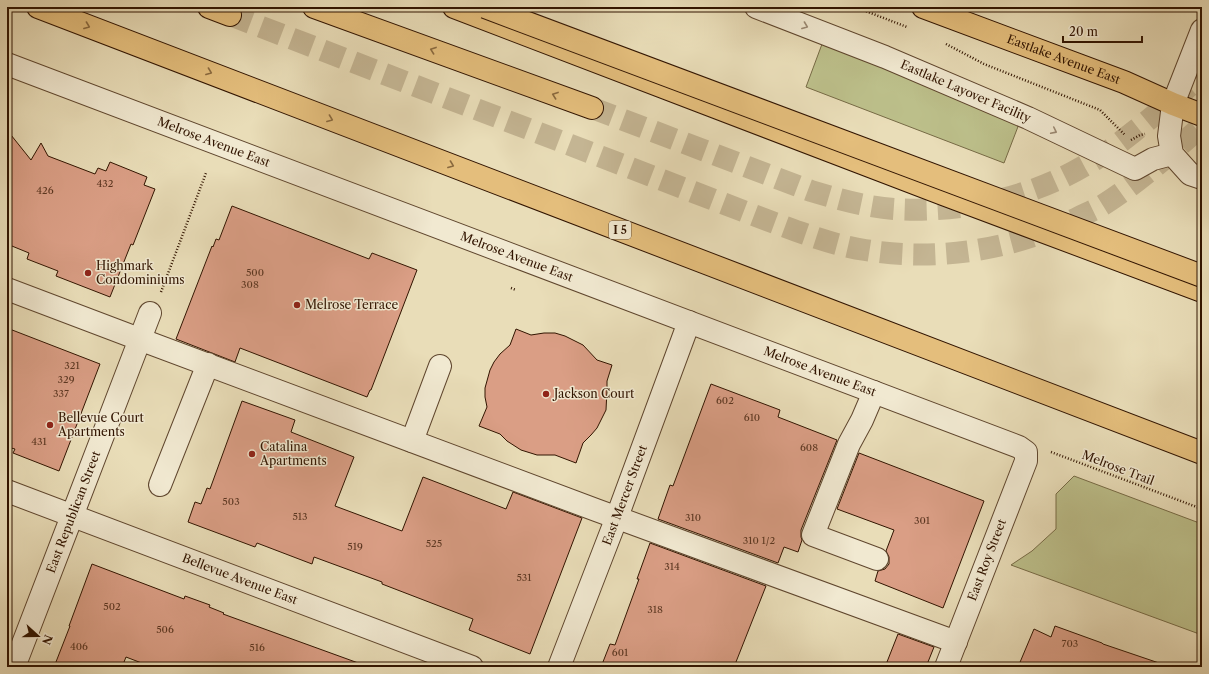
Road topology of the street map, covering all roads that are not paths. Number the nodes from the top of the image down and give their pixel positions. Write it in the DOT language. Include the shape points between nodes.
graph roads {
  1 [pos="38,7"];
  2 [pos="209,7"];
  3 [pos="314,7"];
  4 [pos="454,7"];
  5 [pos="485,7"];
  6 [pos="756,7"];
  7 [pos="924,7"];
  8 [pos="230,15"];
  9 [pos="1202,30"];
  10 [pos="7,64"];
  11 [pos="1173,104"];
  12 [pos="592,108"];
  13 [pos="1202,115"];
  14 [pos="1172,154"];
  15 [pos="1202,178"];
  16 [pos="1202,276"];
  17 [pos="7,289"];
  18 [pos="1202,291"];
  19 [pos="150,313"];
  20 [pos="689,322"];
  21 [pos="139,339"];
  22 [pos="208,364"];
  23 [pos="440,366"];
  24 [pos="874,392"];
  25 [pos="412,441"];
  26 [pos="1026,452"];
  27 [pos="1202,453"];
  28 [pos="160,485"];
  29 [pos="7,491"];
  30 [pos="72,516"];
  31 [pos="617,517"];
  32 [pos="876,559"];
  33 [pos="956,642"];
  34 [pos="14,667"];
  35 [pos="472,667"];
  36 [pos="559,667"];
  37 [pos="946,667"];
  1 -- 27 [label="main road, I 5, one-way"];
  2 -- 8 [label="main road"];
  12 -- 3 [label="main road, one-way"];
  4 -- 18 [label="main road"];
  5 -- 16 [label="main road, bridge"];
  6 -- 14 [label="street, Eastlake Layover Facility, one-way" via="900,63 1028,118 1135,169 1152,159"];
  7 -- 11 [label="main road, Eastlake Avenue East" via="1124,82"];
  9 -- 11 [label="street"];
  10 -- 20 [label="street, Melrose Avenue East"];
  11 -- 13 [label="main road, Eastlake Avenue East"];
  11 -- 14 [label="street" via="1169,136"];
  14 -- 15 [label="street" via="1190,174"];
  17 -- 21 [label="street"];
  19 -- 21 [label="street, East Republican Street"];
  20 -- 24 [label="street, Melrose Avenue East"];
  20 -- 31 [label="street, East Mercer Street"];
  21 -- 22 [label="street"];
  21 -- 30 [label="street, East Republican Street"];
  22 -- 25 [label="street"];
  22 -- 28 [label="street"];
  23 -- 25 [label="street"];
  24 -- 26 [label="street, Melrose Avenue East" via="1019,447"];
  24 -- 32 [label="street" via="849,444 813,535"];
  25 -- 31 [label="street"];
  26 -- 33 [label="street, East Roy Street" via="1026,461"];
  29 -- 30 [label="street, Bellevue Avenue East"];
  30 -- 34 [label="street, East Republican Street"];
  30 -- 35 [label="street, Bellevue Avenue East"];
  31 -- 33 [label="street"];
  31 -- 36 [label="street, East Mercer Street"];
  33 -- 37 [label="street, East Roy Street"];
}
